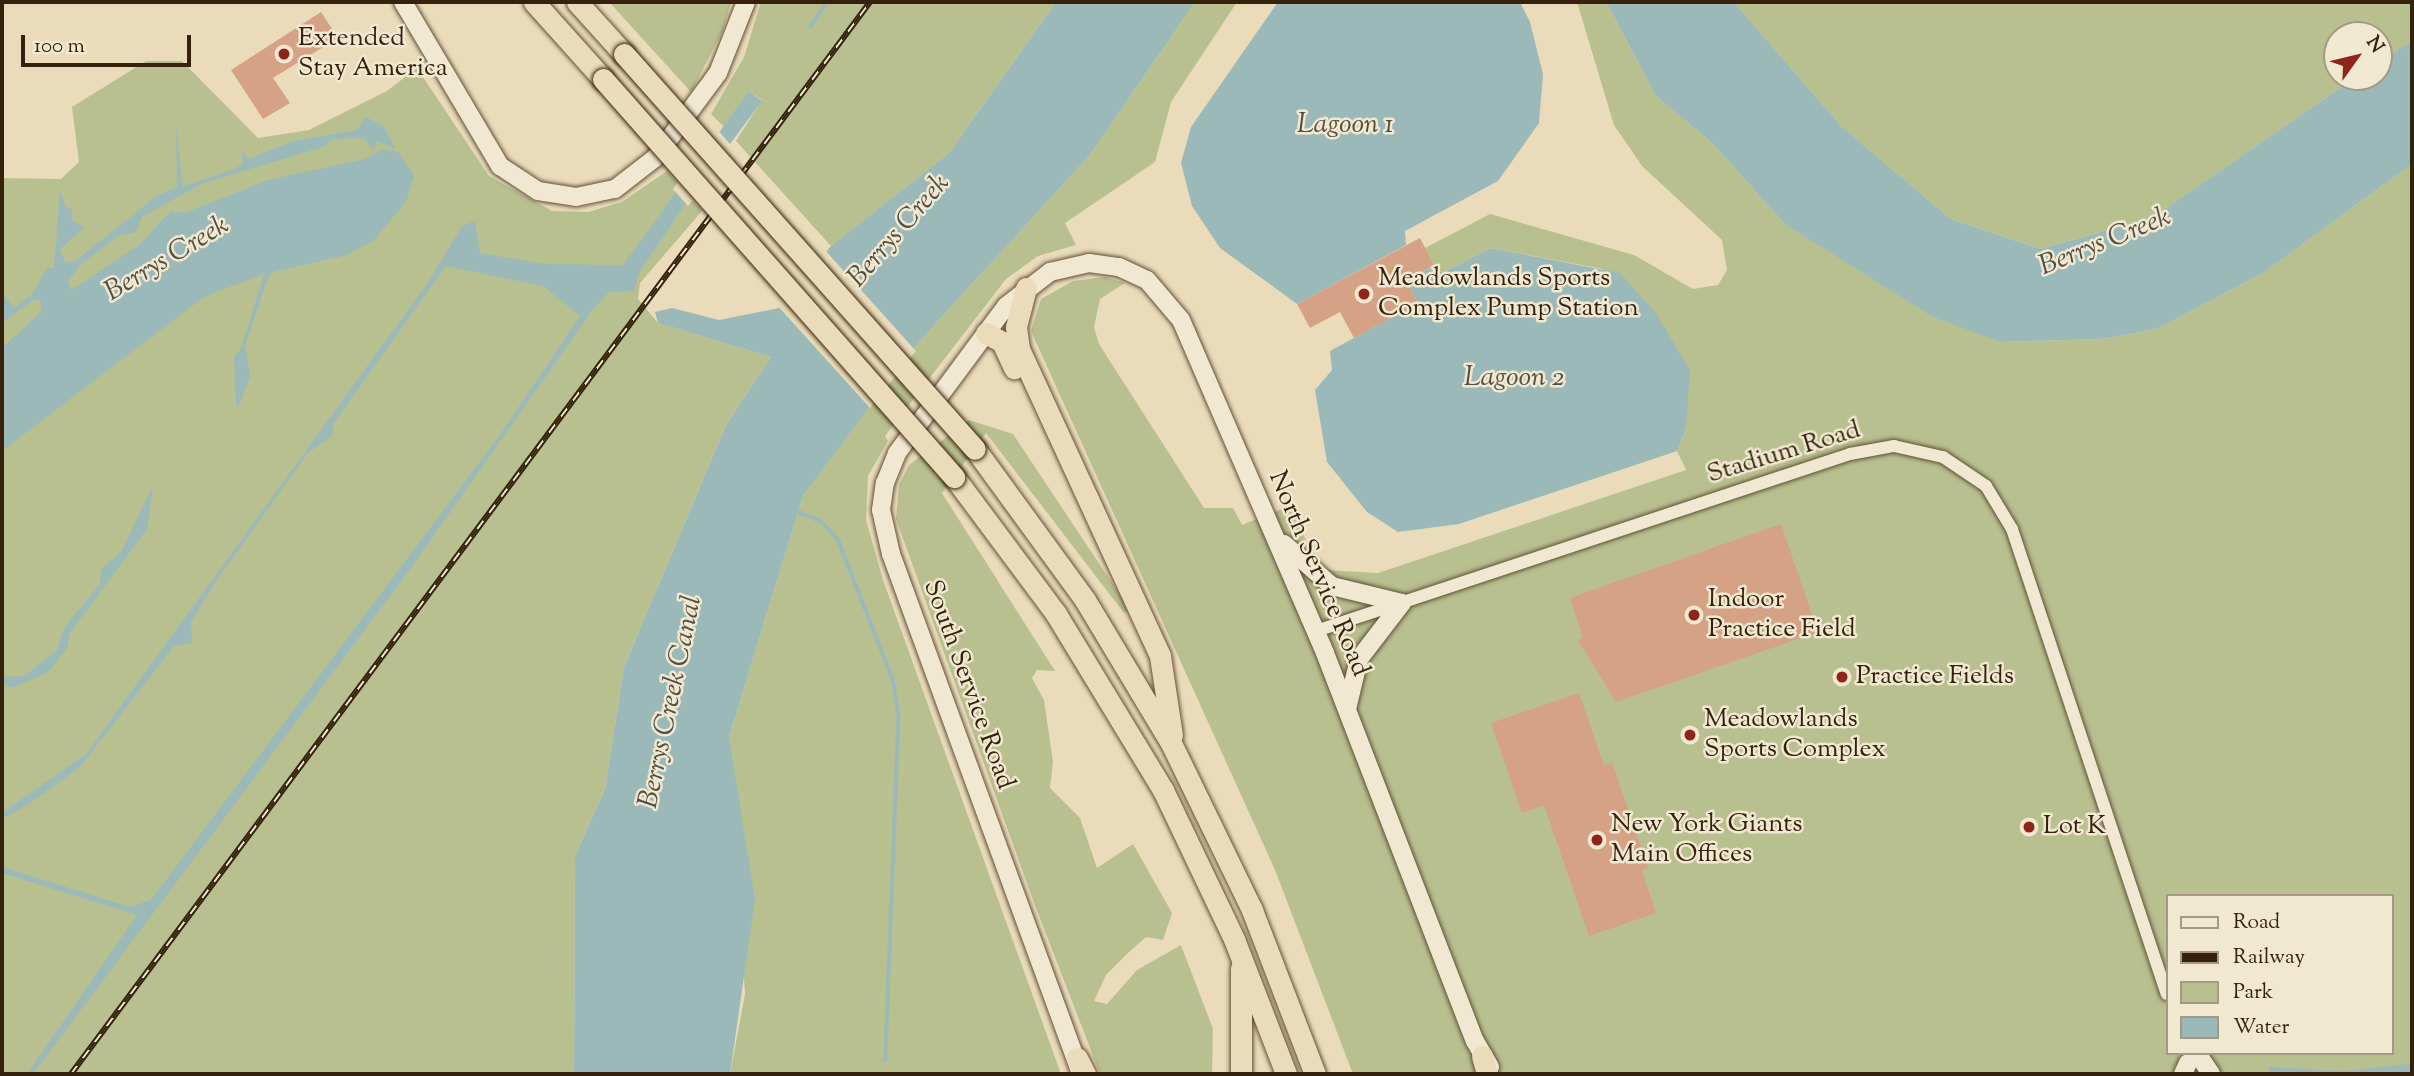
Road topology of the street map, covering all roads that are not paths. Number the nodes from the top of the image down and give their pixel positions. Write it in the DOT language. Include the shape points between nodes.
graph roads {
  1 [pos="403,2"];
  2 [pos="534,2"];
  3 [pos="577,2"];
  4 [pos="746,2"];
  5 [pos="1027,288"];
  6 [pos="986,333"];
  7 [pos="1272,529"];
  8 [pos="1402,603"];
  9 [pos="1138,609"];
  10 [pos="1316,631"];
  11 [pos="1347,712"];
  12 [pos="1175,751"];
  13 [pos="1241,956"];
  14 [pos="2166,991"];
  15 [pos="2189,1064"];
  16 [pos="1485,1065"];
  17 [pos="1081,1069"];
  18 [pos="1241,1074"];
  19 [pos="1286,1074"];
  20 [pos="1315,1074"];
  21 [pos="1496,1074"];
  22 [pos="2211,1074"];
  1 -- 4 [label="street" via="500,166 538,191 576,197 625,185 655,158 718,73"];
  2 -- 13 [label="highway, bridge" via="954,477 1100,682 1163,790"];
  3 -- 12 [label="highway, bridge" via="975,449 1086,600"];
  5 -- 6 [label="street, North Service Road"];
  5 -- 7 [label="street, North Service Road" via="1059,268 1089,263 1129,271 1163,294 1185,329"];
  5 -- 9 [label="highway" via="1016,327 1019,349"];
  6 -- 9 [label="highway" via="1005,347 1094,540"];
  6 -- 17 [label="street, South Service Road" via="893,461 883,492 883,527"];
  7 -- 8 [label="street" via="1303,566 1332,586"];
  7 -- 10 [label="street, North Service Road"];
  8 -- 10 [label="street, Stadium Road"];
  8 -- 11 [label="street" via="1359,659"];
  8 -- 14 [label="street, Stadium Road" via="1861,451 1902,447 1953,462 1986,486 2012,528"];
  9 -- 12 [label="highway" via="1160,656"];
  10 -- 11 [label="street, North Service Road"];
  11 -- 16 [label="street, North Service Road"];
  12 -- 20 [label="highway" via="1252,910"];
  13 -- 18 [label="highway"];
  13 -- 19 [label="highway"];
  15 -- 22 [label="street"];
  16 -- 21 [label="street, North Service Road"];
}
